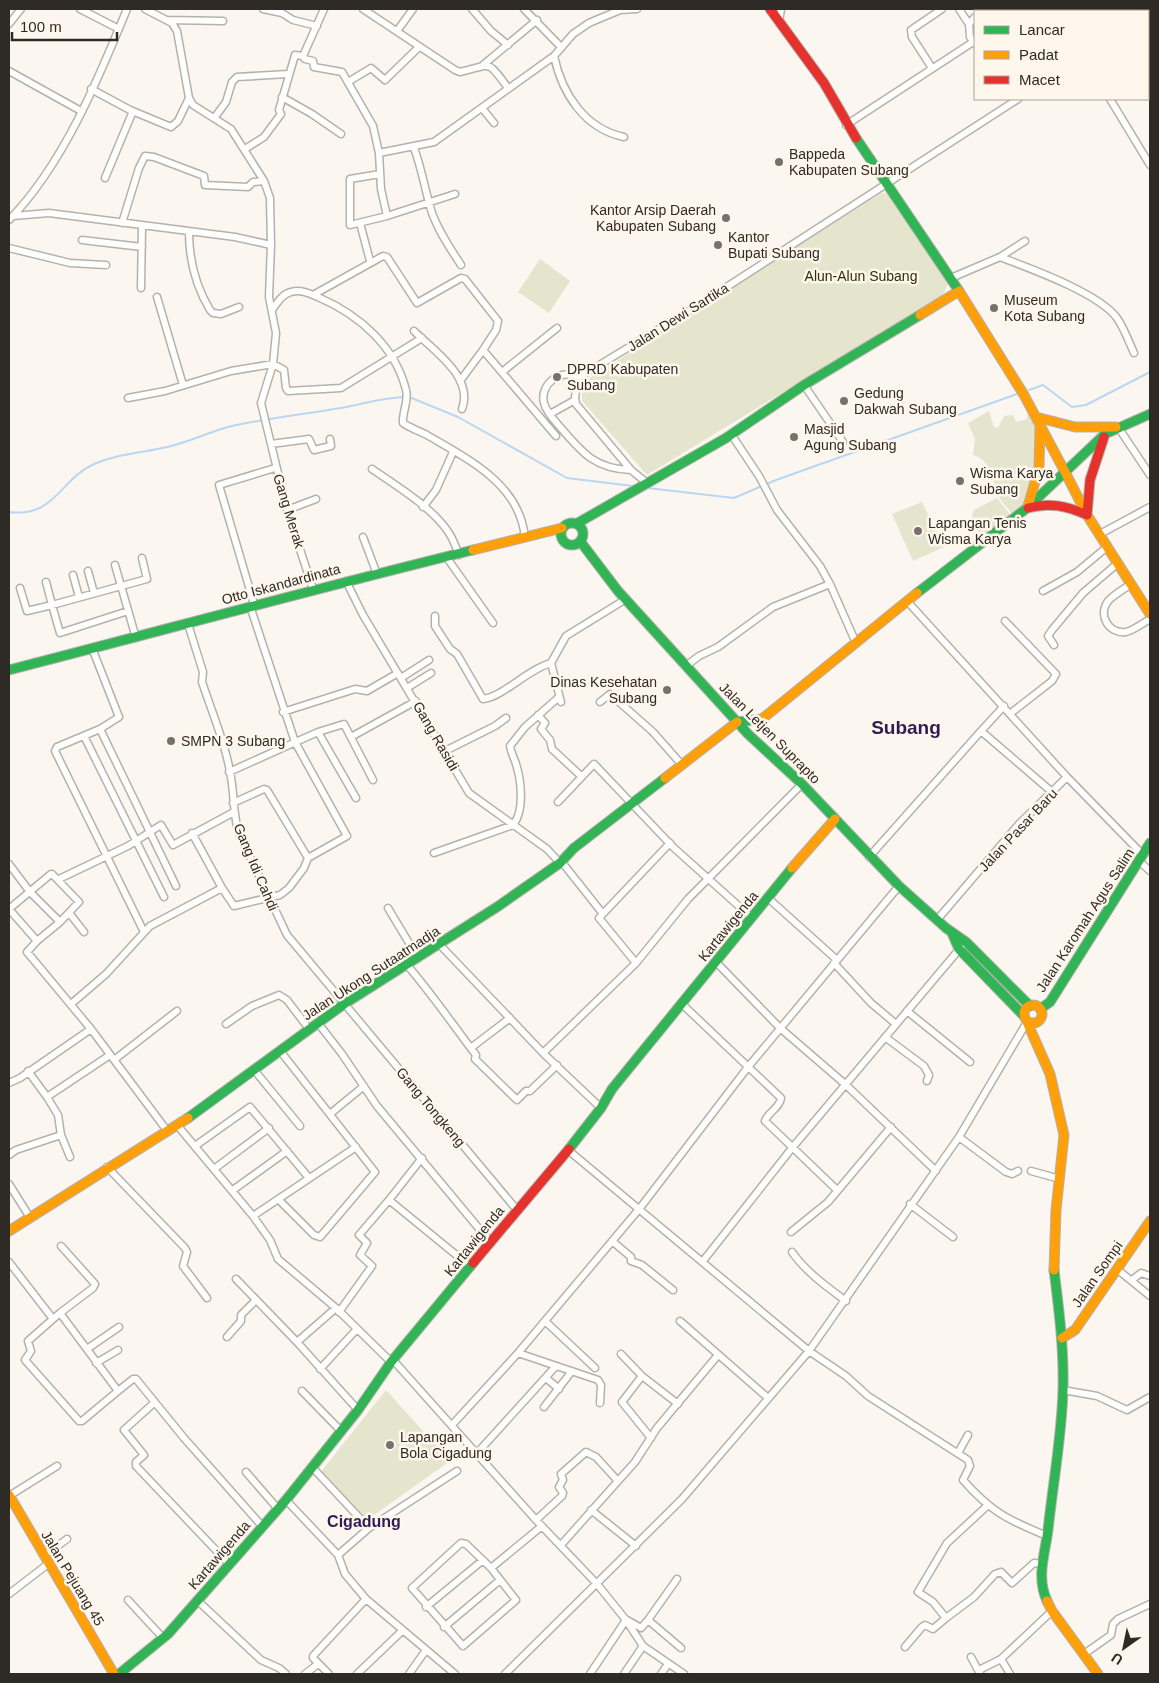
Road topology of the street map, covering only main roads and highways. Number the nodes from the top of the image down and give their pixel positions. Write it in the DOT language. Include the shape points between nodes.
graph roads {
  1 [pos="770,9"];
  2 [pos="959,291"];
  3 [pos="1150,414"];
  4 [pos="1038,420"];
  5 [pos="1118,427"];
  6 [pos="1105,434"];
  7 [pos="1065,472"];
  8 [pos="1028,508"];
  9 [pos="1088,515"];
  10 [pos="576,524"];
  11 [pos="562,528"];
  12 [pos="580,541"];
  13 [pos="1150,614"];
  14 [pos="9,670"];
  15 [pos="762,719"];
  16 [pos="737,722"];
  17 [pos="756,742"];
  18 [pos="835,820"];
  19 [pos="1150,843"];
  20 [pos="952,932"];
  21 [pos="1030,1006"];
  22 [pos="1040,1009"];
  23 [pos="1025,1019"];
  24 [pos="1040,1020"];
  25 [pos="1041,1050"];
  26 [pos="1150,1221"];
  27 [pos="9,1231"];
  28 [pos="1068,1334"];
  29 [pos="9,1496"];
  30 [pos="115,1673"];
  31 [pos="1098,1674"];
  1 -- 2 [label="main road" via="824,82 846,125"];
  2 -- 4 [label="main road"];
  2 -- 10 [label="main road" via="804,385 731,434"];
  3 -- 5 [label="main road"];
  4 -- 5 [label="main road" via="1075,427"];
  4 -- 7 [label="main road"];
  4 -- 8 [label="main road" via="1039,468"];
  5 -- 6 [label="main road"];
  6 -- 7 [label="main road"];
  6 -- 9 [label="main road" via="1090,480"];
  7 -- 8 [label="main road"];
  7 -- 9 [label="main road"];
  8 -- 9 [label="main road" via="1048,503"];
  8 -- 15 [label="main road"];
  9 -- 13 [label="main road"];
  10 -- 11 [label="main road"];
  10 -- 12 [label="main road" via="582,532"];
  11 -- 12 [label="main road" via="564,541 574,544"];
  11 -- 14 [label="main road, Otto Iskandardinata" via="313,589"];
  12 -- 16 [label="main road, Jalan Letjen Suprapto" via="626,599"];
  15 -- 16 [label="main road"];
  15 -- 17 [label="main road"];
  16 -- 17 [label="main road, Jalan Letjen Suprapto"];
  16 -- 27 [label="main road, Jalan Ukong Sutaatmadja" via="574,848 561,862 440,945 344,1004 168,1132 107,1167"];
  17 -- 18 [label="main road, Jalan Letjen Suprapto"];
  18 -- 20 [label="main road, Jalan Letjen Suprapto" via="899,886"];
  18 -- 30 [label="main road, Kartawigenda" via="392,1361 358,1410 286,1500 163,1638"];
  19 -- 22 [label="main road, Jalan Karomah Agus Salim" via="1050,1002"];
  20 -- 21 [label="main road, Jalan Letjen Suprapto"];
  20 -- 23 [label="main road, Jalan Letjen Suprapto" via="959,949"];
  21 -- 22 [label="main road"];
  21 -- 23 [label="main road" via="1026,1008"];
  22 -- 24 [label="main road"];
  23 -- 24 [label="main road" via="1035,1023"];
  23 -- 25 [label="main road, Jalan Letjen Suprapto"];
  24 -- 25 [label="main road"];
  25 -- 28 [label="main road" via="1064,1135 1053,1264 1056,1304"];
  26 -- 28 [label="main road, Jalan Sompi" via="1118,1270"];
  28 -- 31 [label="main road" via="1042,1564 1043,1592 1052,1611"];
  29 -- 30 [label="main road, Jalan Pejuang 45"];
}
